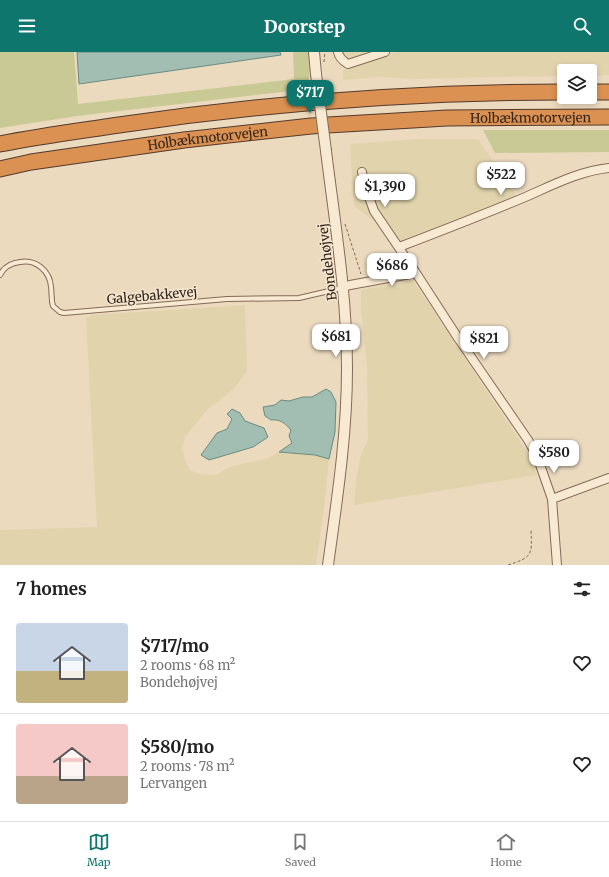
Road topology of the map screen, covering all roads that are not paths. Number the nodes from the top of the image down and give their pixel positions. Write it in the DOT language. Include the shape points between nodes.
graph roads {
  1 [pos="314,52"];
  2 [pos="338,52"];
  3 [pos="385,52"];
  4 [pos="557,92"];
  5 [pos="597,92"];
  6 [pos="609,92"];
  7 [pos="609,117"];
  8 [pos="0,144"];
  9 [pos="609,168"];
  10 [pos="0,169"];
  11 [pos="362,172"];
  12 [pos="399,247"];
  13 [pos="416,272"];
  14 [pos="0,275"];
  15 [pos="344,287"];
  16 [pos="609,478"];
  17 [pos="552,499"];
  18 [pos="328,565"];
  19 [pos="557,565"];
  1 -- 15 [label="street, Bondehøjvej, bridge"];
  2 -- 3 [label="street" via="338,56 348,64"];
  4 -- 8 [label="highway, Holbækmotorvejen" via="446,94 309,102 181,116"];
  5 -- 6 [label="highway, Holbækmotorvejen"];
  7 -- 10 [label="highway, Holbækmotorvejen" via="447,118 311,126 184,140 31,162"];
  9 -- 12 [label="street" via="580,174"];
  11 -- 12 [label="street" via="374,211"];
  12 -- 13 [label="street"];
  13 -- 15 [label="street"];
  13 -- 17 [label="street" via="444,318 528,440 537,456"];
  14 -- 15 [label="lane, Galgebakkevej" via="3,269 14,262 38,264 49,279 53,306 64,313 227,299 299,298"];
  15 -- 18 [label="street, Bondehøjvej" via="346,412"];
  16 -- 17 [label="street"];
  17 -- 19 [label="street"];
}
